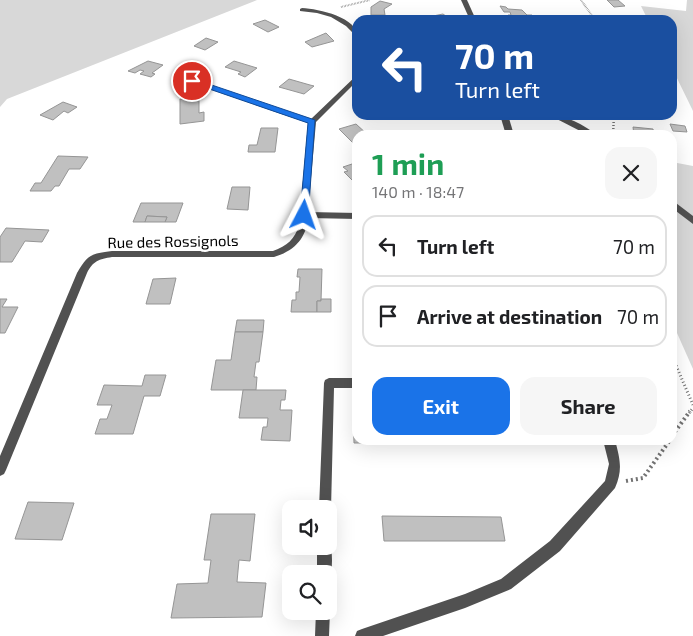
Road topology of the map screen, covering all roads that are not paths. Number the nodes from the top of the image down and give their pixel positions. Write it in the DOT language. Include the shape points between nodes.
graph roads {
  1 [pos="466,2"];
  2 [pos="302,10"];
  3 [pos="471,15"];
  4 [pos="352,29"];
  5 [pos="200,75"];
  6 [pos="352,82"];
  7 [pos="565,120"];
  8 [pos="312,122"];
  9 [pos="585,130"];
  10 [pos="677,207"];
  11 [pos="304,215"];
  12 [pos="352,216"];
  13 [pos="693,221"];
  14 [pos="352,383"];
  15 [pos="610,445"];
  16 [pos="0,470"];
  17 [pos="325,500"];
  18 [pos="323,620"];
  19 [pos="322,636"];
  20 [pos="362,636"];
  1 -- 3 [label="street"];
  2 -- 4 [label="street" via="321,11"];
  5 -- 8 [label="street" via="192,81"];
  6 -- 8 [label="street"];
  7 -- 9 [label="street"];
  8 -- 11 [label="street, Rue des Rossignols"];
  10 -- 13 [label="street"];
  11 -- 12 [label="street"];
  11 -- 16 [label="street, Rue des Rossignols" via="297,241 274,254 112,254 94,257 88,262"];
  14 -- 17 [label="street" via="329,383"];
  15 -- 20 [label="street" via="616,464 611,484 555,546 506,584"];
  18 -- 19 [label="street"];
}
